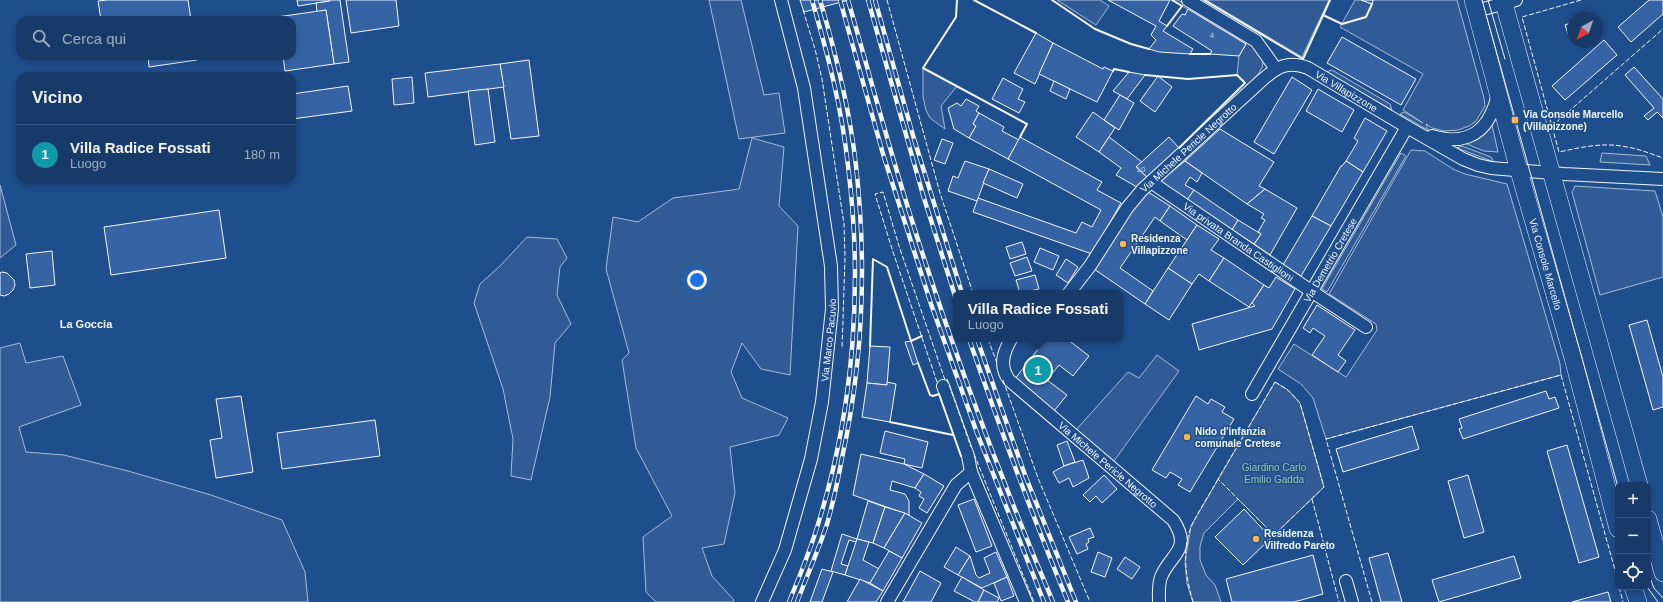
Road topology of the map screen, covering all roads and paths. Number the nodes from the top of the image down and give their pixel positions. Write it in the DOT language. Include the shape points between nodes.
graph roads {
  1 [pos="781,0"];
  2 [pos="1188,0"];
  3 [pos="1508,1"];
  4 [pos="1475,5"];
  5 [pos="1276,69"];
  6 [pos="1497,86"];
  7 [pos="1407,127"];
  8 [pos="1519,170"];
  9 [pos="1552,173"];
  10 [pos="1663,179"];
  11 [pos="1151,182"];
  12 [pos="1071,290"];
  13 [pos="1311,291"];
  14 [pos="1366,327"];
  15 [pos="1010,342"];
  16 [pos="943,386"];
  17 [pos="1252,394"];
  18 [pos="971,472"];
  19 [pos="1637,482"];
  20 [pos="1615,518"];
  21 [pos="1651,530"];
  22 [pos="1663,573"];
  23 [pos="1346,581"];
  24 [pos="1634,590"];
  25 [pos="762,602"];
  26 [pos="887,602"];
  27 [pos="1026,602"];
  28 [pos="1159,602"];
  29 [pos="1352,602"];
  30 [pos="1638,602"];
  1 -- 25 [label="street, Via Marco Pacuvio" via="801,70 831,266 831,321 822,402 812,459 787,544"];
  2 -- 5 [label="street" via="1256,41"];
  3 -- 4 [label="street"];
  3 -- 9 [label="main road"];
  4 -- 6 [label="main road, Via Console Marcello"];
  5 -- 7 [label="street, Via Villapizzone" via="1291,64 1308,68"];
  5 -- 11 [label="street, Via Michele Pericle Negrotto"];
  6 -- 7 [label="street" via="1497,101 1487,123 1469,137 1442,140"];
  6 -- 8 [label="main road, Via Console Marcello"];
  7 -- 8 [label="street, Via Villapizzone" via="1478,165"];
  7 -- 13 [label="street, Via Demetrio Cretese"];
  8 -- 9 [label="street, Via Villapizzone"];
  8 -- 20 [label="main road, Via Console Marcello" via="1574,358"];
  9 -- 10 [label="street"];
  9 -- 19 [label="main road"];
  11 -- 12 [label="street, Via Michele Pericle Negrotto" via="1127,208"];
  11 -- 13 [label="street, Via privata Branda Castiglioni"];
  13 -- 14 [label="street, Via privata Branda Castiglioni"];
  13 -- 17 [label="street, Via Demetrio Cretese"];
  15 -- 28 [label="street, Via Michele Pericle Negrotto" via="1002,364 1009,380 1173,520 1180,537 1180,547 1161,578"];
  16 -- 18 [label="street" via="968,456"];
  18 -- 26 [label="street" via="956,485"];
  18 -- 27 [label="street"];
  21 -- 22 [label="main road"];
  23 -- 29 [label="street"];
  24 -- 30 [label="main road"];
}
